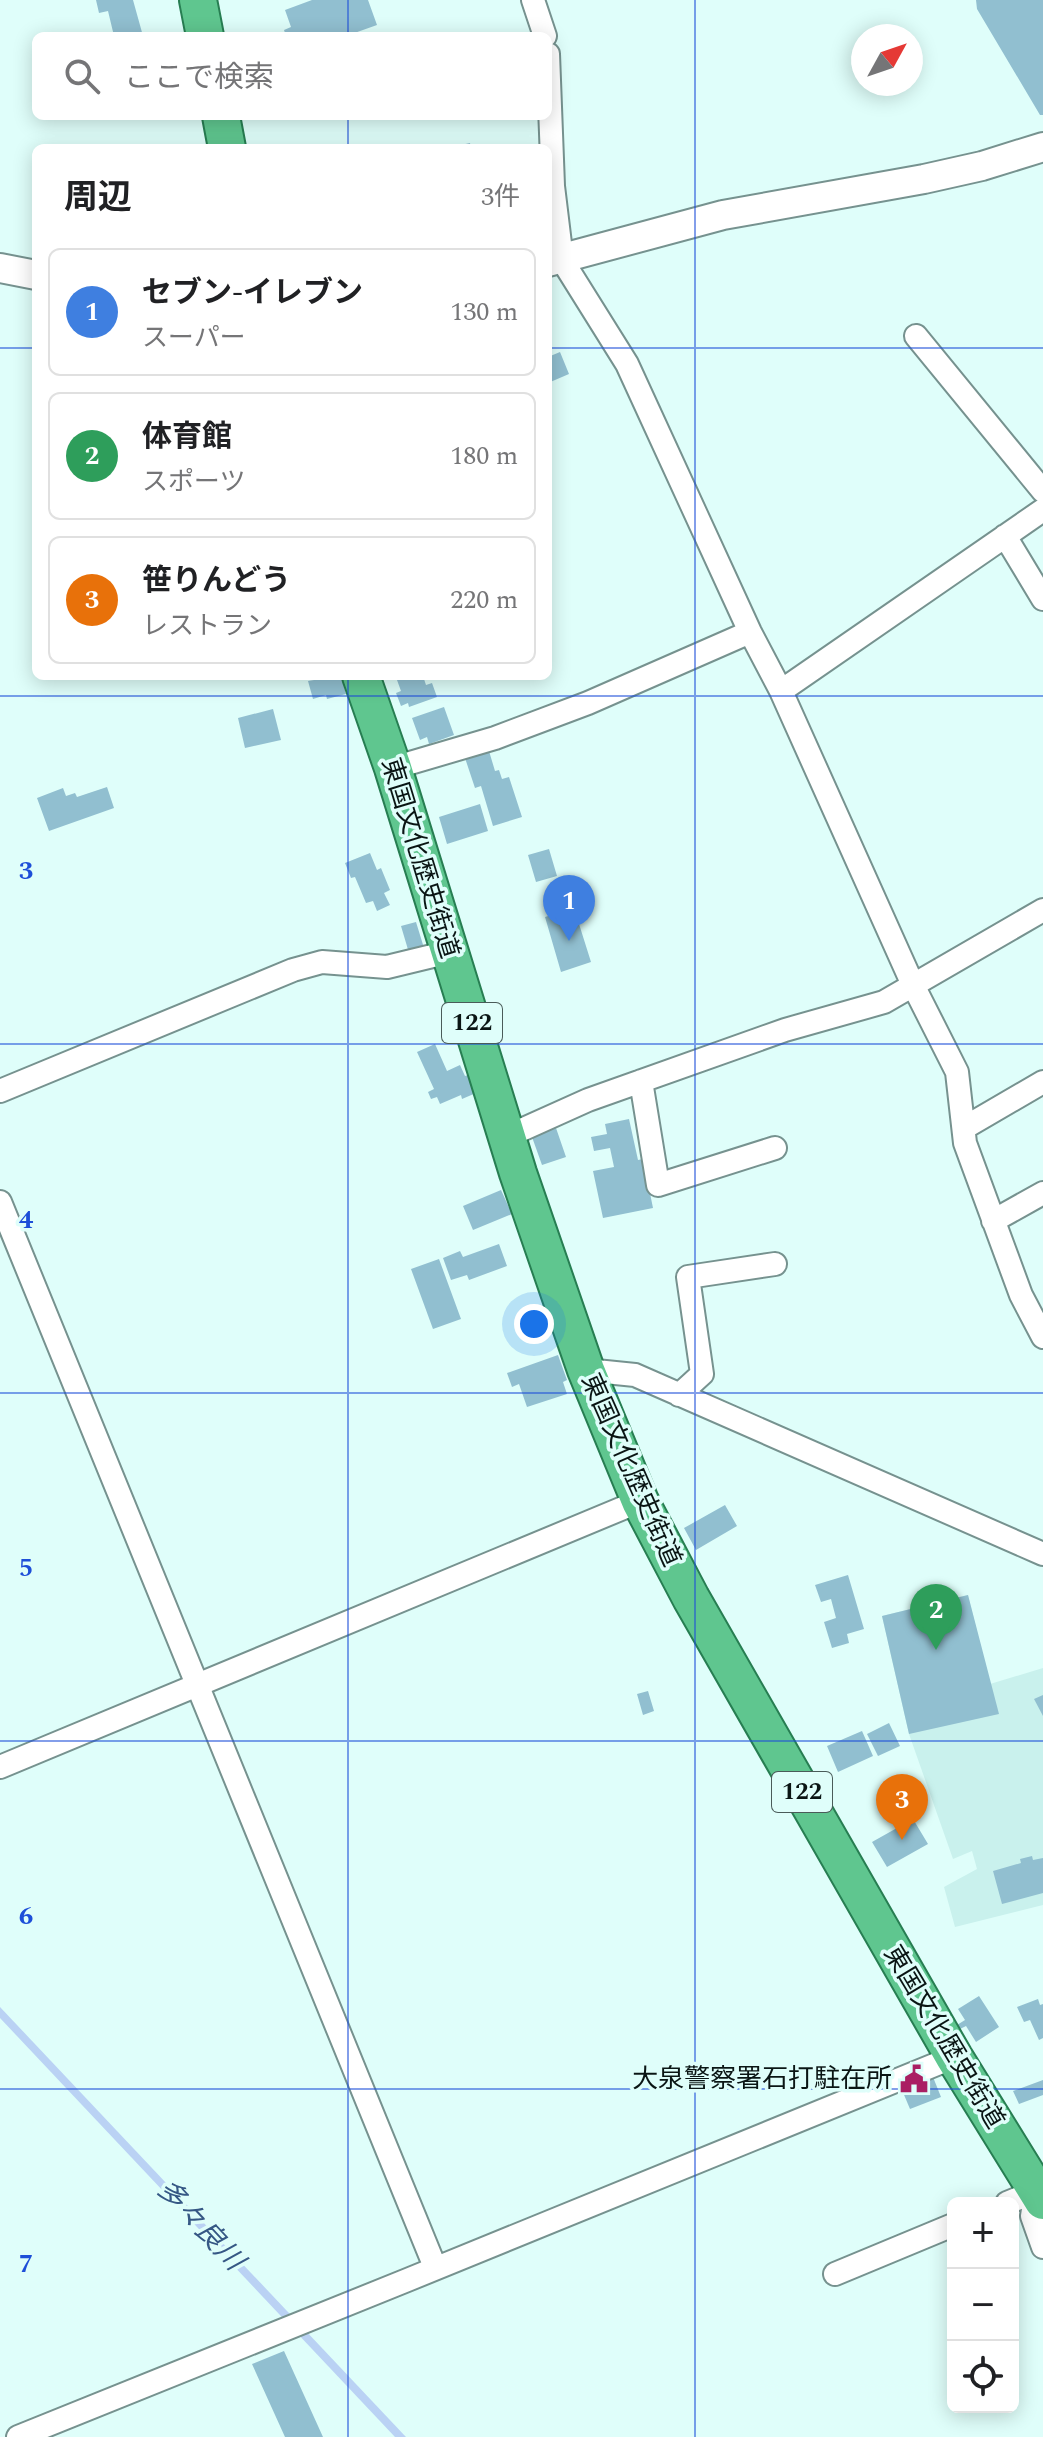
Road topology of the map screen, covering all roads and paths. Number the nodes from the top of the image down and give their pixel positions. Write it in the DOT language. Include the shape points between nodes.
graph roads {
  1 [pos="198,0"];
  2 [pos="533,0"];
  3 [pos="204,32"];
  4 [pos="544,32"];
  5 [pos="222,120"];
  6 [pos="550,120"];
  7 [pos="226,144"];
  8 [pos="551,144"];
  9 [pos="1043,147"];
  10 [pos="552,160"];
  11 [pos="555,261"];
  12 [pos="0,268"];
  13 [pos="32,274"];
  14 [pos="916,336"];
  15 [pos="1043,491"];
  16 [pos="1043,510"];
  17 [pos="1005,536"];
  18 [pos="1043,599"];
  19 [pos="750,632"];
  20 [pos="362,680"];
  21 [pos="781,691"];
  22 [pos="393,768"];
  23 [pos="1043,910"];
  24 [pos="449,952"];
  25 [pos="913,985"];
  26 [pos="641,1081"];
  27 [pos="1043,1082"];
  28 [pos="0,1091"];
  29 [pos="964,1128"];
  30 [pos="508,1136"];
  31 [pos="775,1148"];
  32 [pos="1043,1193"];
  33 [pos="0,1202"];
  34 [pos="993,1221"];
  35 [pos="775,1264"];
  36 [pos="1043,1337"];
  37 [pos="586,1370"];
  38 [pos="679,1395"];
  39 [pos="640,1501"];
  40 [pos="1043,1554"];
  41 [pos="195,1684"];
  42 [pos="0,1767"];
  43 [pos="954,2057"];
  44 [pos="1029,2198"];
  45 [pos="947,2227"];
  46 [pos="1043,2247"];
  47 [pos="435,2267"];
  48 [pos="835,2274"];
  49 [pos="18,2437"];
  1 -- 3 [label="highway"];
  2 -- 4 [label="street"];
  5 -- 7 [label="highway"];
  6 -- 8 [label="street"];
  9 -- 11 [label="street" via="924,179 723,215"];
  10 -- 11 [label="street"];
  11 -- 19 [label="street" via="627,364"];
  12 -- 13 [label="street"];
  14 -- 15 [label="street"];
  16 -- 17 [label="street"];
  17 -- 18 [label="street"];
  17 -- 21 [label="street"];
  19 -- 21 [label="street"];
  19 -- 22 [label="street" via="588,703"];
  20 -- 22 [label="highway, 東国文化歴史街道 / 122"];
  21 -- 25 [label="street"];
  22 -- 24 [label="highway, 東国文化歴史街道 / 122"];
  23 -- 25 [label="street"];
  24 -- 28 [label="street" via="387,967 322,962 293,970"];
  24 -- 30 [label="highway, 東国文化歴史街道 / 122"];
  25 -- 26 [label="street" via="884,1002"];
  25 -- 29 [label="street" via="957,1072"];
  26 -- 30 [label="street"];
  26 -- 31 [label="street" via="658,1185"];
  27 -- 29 [label="street"];
  29 -- 34 [label="street"];
  30 -- 37 [label="highway, 東国文化歴史街道 / 122"];
  32 -- 34 [label="street"];
  33 -- 41 [label="street"];
  34 -- 36 [label="street"];
  35 -- 38 [label="street" via="688,1277 702,1374"];
  37 -- 38 [label="street" via="635,1375"];
  37 -- 39 [label="highway, 東国文化歴史街道 / 122"];
  38 -- 40 [label="street"];
  39 -- 41 [label="street"];
  39 -- 43 [label="highway, 東国文化歴史街道 / 122"];
  41 -- 42 [label="street"];
  41 -- 47 [label="street"];
  43 -- 44 [label="highway, 東国文化歴史街道 / 122"];
  43 -- 47 [label="street"];
  44 -- 46 [label="street"];
  45 -- 48 [label="street"];
  47 -- 49 [label="street"];
}
